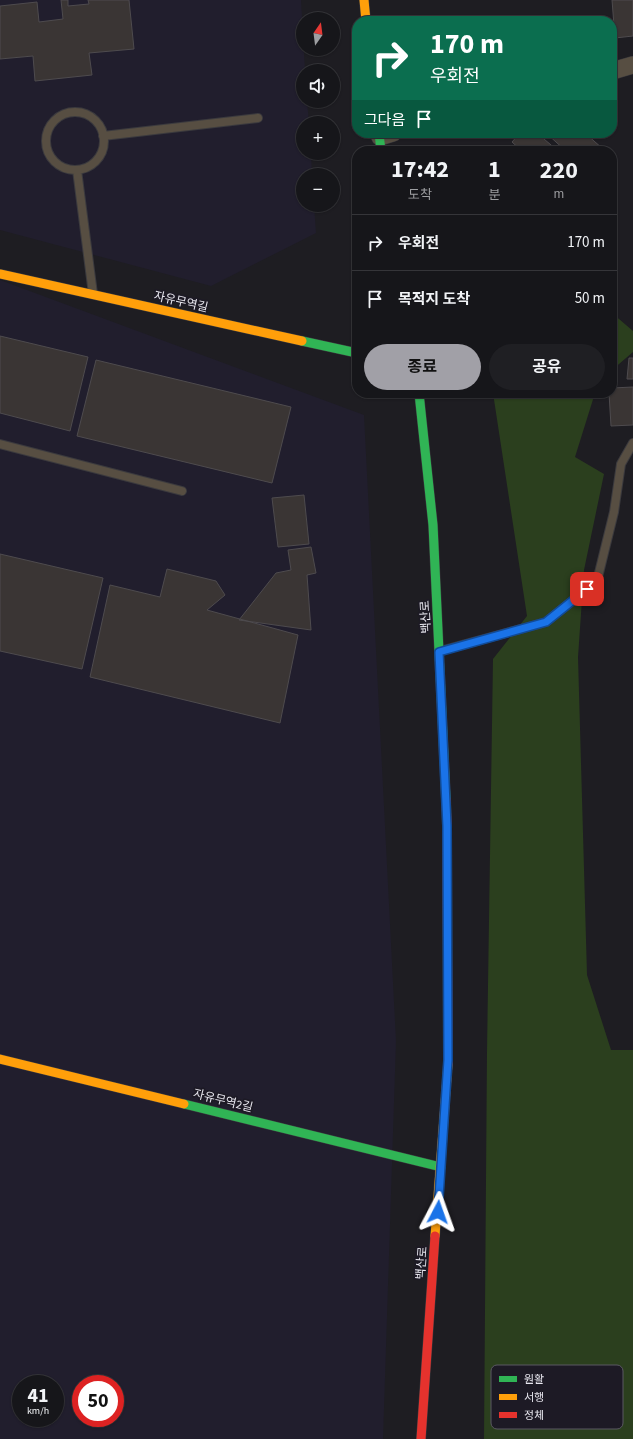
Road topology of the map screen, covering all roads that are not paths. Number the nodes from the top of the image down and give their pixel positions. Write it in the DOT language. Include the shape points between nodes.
graph roads {
  1 [pos="364,0"];
  2 [pos="366,16"];
  3 [pos="633,65"];
  4 [pos="617,70"];
  5 [pos="258,118"];
  6 [pos="103,136"];
  7 [pos="77,170"];
  8 [pos="0,274"];
  9 [pos="93,295"];
  10 [pos="352,352"];
  11 [pos="420,398"];
  12 [pos="633,443"];
  13 [pos="0,444"];
  14 [pos="182,491"];
  15 [pos="439,652"];
  16 [pos="0,1060"];
  17 [pos="441,1167"];
  18 [pos="421,1439"];
  1 -- 2 [label="main road"];
  3 -- 4 [label="street"];
  5 -- 6 [label="lane"];
  6 -- 7 [label="lane" via="104,146 100,155 86,168"];
  6 -- 7 [label="lane" via="100,127 86,114 77,112 63,115 52,123 46,141 52,158 67,169"];
  7 -- 9 [label="lane"];
  8 -- 9 [label="main road, 자유무역길"];
  9 -- 10 [label="main road, 자유무역길"];
  11 -- 15 [label="main road, 백산로" via="434,524"];
  12 -- 15 [label="lane" via="621,464 614,512 597,581 546,622"];
  13 -- 14 [label="lane"];
  15 -- 17 [label="main road, 백산로" via="447,826 448,1060"];
  16 -- 17 [label="main road, 자유무역2길"];
  17 -- 18 [label="main road, 백산로"];
}
